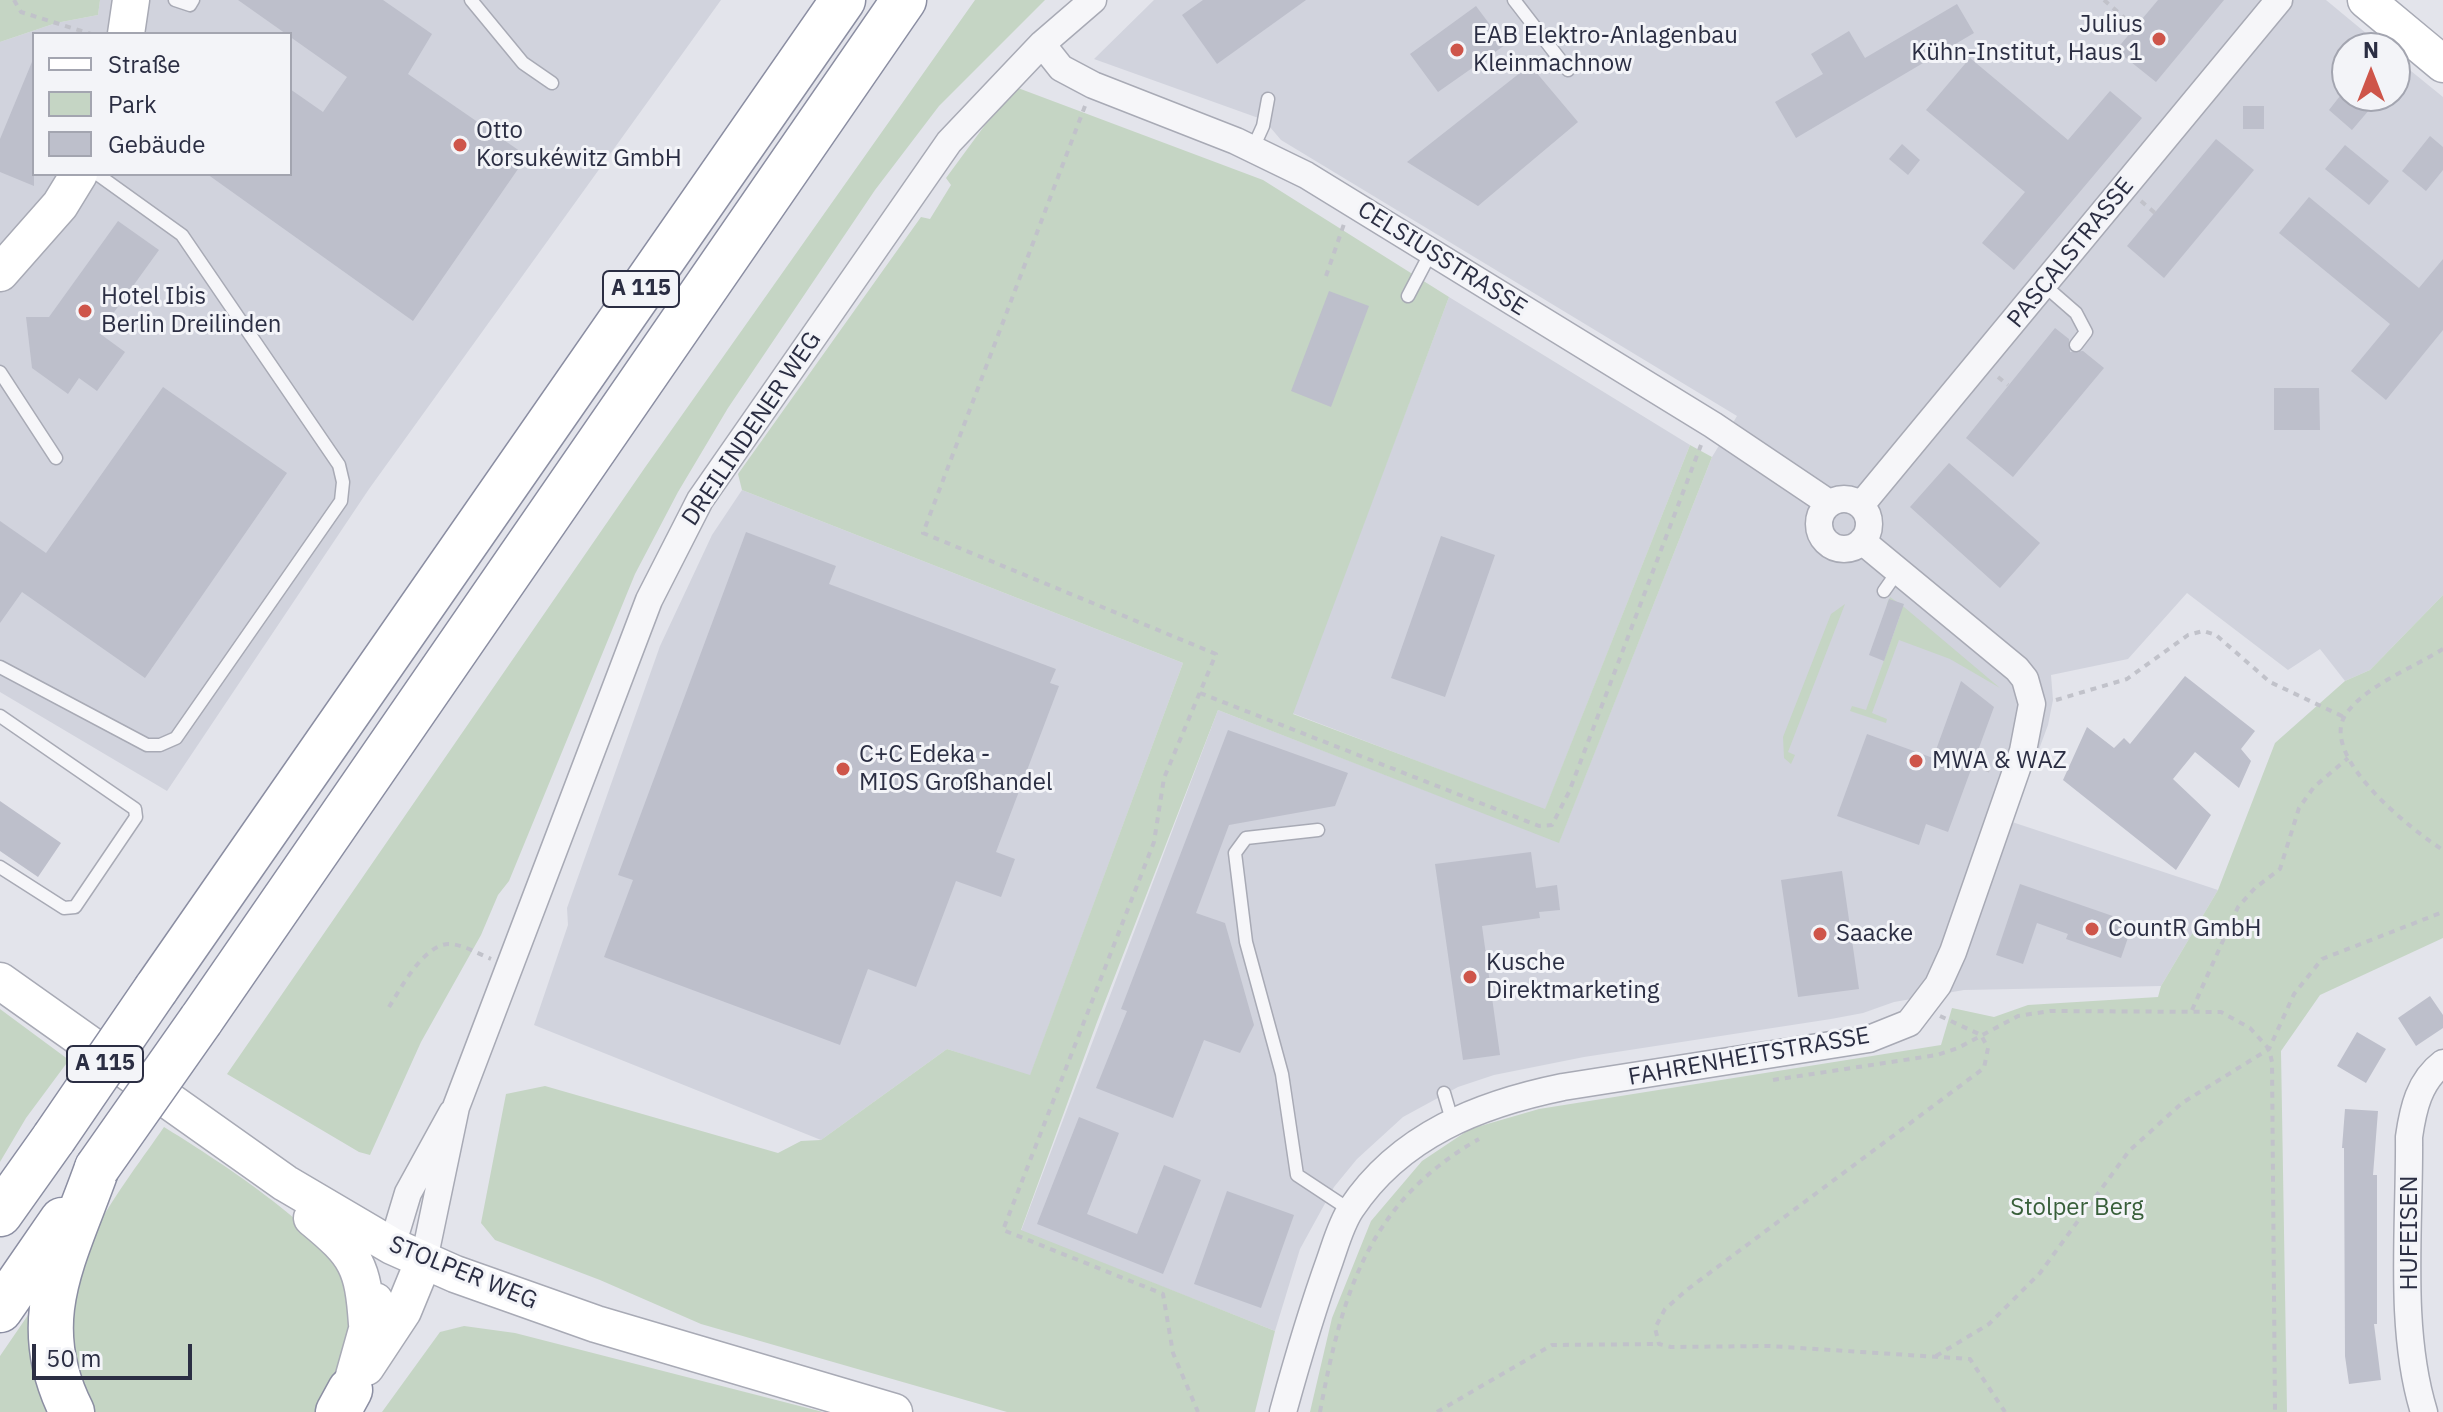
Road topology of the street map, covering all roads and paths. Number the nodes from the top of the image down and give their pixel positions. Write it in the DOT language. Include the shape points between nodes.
graph roads {
  1 [pos="14,0"];
  2 [pos="131,0"];
  3 [pos="175,0"];
  4 [pos="193,0"];
  5 [pos="471,0"];
  6 [pos="843,0"];
  7 [pos="904,0"];
  8 [pos="1093,0"];
  9 [pos="1514,0"];
  10 [pos="2104,0"];
  11 [pos="2279,0"];
  12 [pos="2366,0"];
  13 [pos="2135,27"];
  14 [pos="85,32"];
  15 [pos="126,32"];
  16 [pos="1042,44"];
  17 [pos="2443,64"];
  18 [pos="1568,70"];
  19 [pos="552,83"];
  20 [pos="1093,85"];
  21 [pos="1268,99"];
  22 [pos="1253,148"];
  23 [pos="78,176"];
  24 [pos="100,176"];
  25 [pos="2135,196"];
  26 [pos="1353,203"];
  27 [pos="2155,213"];
  28 [pos="1431,252"];
  29 [pos="11,257"];
  30 [pos="1326,276"];
  31 [pos="2045,286"];
  32 [pos="1408,296"];
  33 [pos="2076,345"];
  34 [pos="0,372"];
  35 [pos="1713,425"];
  36 [pos="56,458"];
  37 [pos="1829,503"];
  38 [pos="1861,505"];
  39 [pos="1862,541"];
  40 [pos="2443,649"];
  41 [pos="0,667"];
  42 [pos="1200,693"];
  43 [pos="2031,695"];
  44 [pos="0,716"];
  45 [pos="2344,717"];
  46 [pos="2348,758"];
  47 [pos="1973,764"];
  48 [pos="1995,773"];
  49 [pos="1318,830"];
  50 [pos="2443,850"];
  51 [pos="0,867"];
  52 [pos="2443,912"];
  53 [pos="508,966"];
  54 [pos="0,981"];
  55 [pos="389,1007"];
  56 [pos="2192,1010"];
  57 [pos="1947,1020"];
  58 [pos="1981,1035"];
  59 [pos="2269,1049"];
  60 [pos="2443,1063"];
  61 [pos="1767,1081"];
  62 [pos="1444,1093"];
  63 [pos="456,1107"];
  64 [pos="1452,1120"];
  65 [pos="1480,1138"];
  66 [pos="45,1149"];
  67 [pos="97,1168"];
  68 [pos="285,1183"];
  69 [pos="0,1192"];
  70 [pos="1350,1210"];
  71 [pos="0,1214"];
  72 [pos="392,1246"];
  73 [pos="424,1260"];
  74 [pos="0,1310"];
  75 [pos="367,1324"];
  76 [pos="1659,1344"];
  77 [pos="1935,1356"];
  78 [pos="344,1401"];
  79 [pos="72,1412"];
  80 [pos="894,1412"];
  81 [pos="1198,1412"];
  82 [pos="1283,1412"];
  83 [pos="1320,1412"];
  84 [pos="1437,1412"];
  85 [pos="2005,1412"];
  86 [pos="2275,1412"];
  87 [pos="2424,1412"];
  1 -- 14 [label="path" via="21,12"];
  2 -- 15 [label="street"];
  3 -- 4 [label="lane" via="190,5"];
  5 -- 19 [label="lane" via="523,63"];
  6 -- 66 [label="highway, A 115, bridge"];
  7 -- 67 [label="highway, A 115, bridge"];
  8 -- 16 [label="street, DREILINDENER WEG"];
  9 -- 18 [label="lane"];
  10 -- 13 [label="path"];
  11 -- 31 [label="street, PASCALSTRASSE"];
  12 -- 17 [label="street"];
  16 -- 20 [label="street, CELSIUSSTRASSE" via="1061,68"];
  16 -- 53 [label="street, DREILINDENER WEG" via="949,142 700,500 649,600"];
  20 -- 22 [label="street, CELSIUSSTRASSE"];
  20 -- 42 [label="path" via="923,533 1216,654"];
  21 -- 22 [label="lane"];
  22 -- 26 [label="street, CELSIUSSTRASSE"];
  23 -- 29 [label="street" via="60,205"];
  24 -- 41 [label="lane" via="182,235 339,465 341,501 176,738 147,745"];
  25 -- 27 [label="path"];
  26 -- 28 [label="street, CELSIUSSTRASSE"];
  26 -- 30 [label="path"];
  28 -- 32 [label="lane"];
  28 -- 35 [label="street, CELSIUSSTRASSE"];
  31 -- 33 [label="lane" via="2082,322 2086,332"];
  31 -- 38 [label="street, PASCALSTRASSE"];
  34 -- 36 [label="lane"];
  35 -- 37 [label="street, CELSIUSSTRASSE"];
  35 -- 42 [label="path" via="1552,825 1539,826"];
  37 -- 38 [label="street" via="1846,499"];
  37 -- 39 [label="street" via="1818,524 1824,540 1838,548"];
  38 -- 39 [label="street" via="1868,527"];
  39 -- 43 [label="street" via="1891,581 2017,669"];
  40 -- 45 [label="path" via="2366,695"];
  42 -- 81 [label="path" via="1164,778 1154,842 1003,1230 1163,1294 1173,1353"];
  43 -- 45 [label="path" via="2045,701 2067,699 2116,684 2188,635 2203,631 2216,635 2270,682"];
  43 -- 64 [label="street, FAHRENHEITSTRASSE" via="2023,751 1953,952 1938,985 1909,1023 1869,1039 1519,1096"];
  44 -- 51 [label="lane" via="135,809 136,817 75,907 58,905"];
  45 -- 46 [label="path" via="2340,730"];
  46 -- 50 [label="path" via="2389,808"];
  46 -- 56 [label="path" via="2299,808 2280,869 2238,907"];
  47 -- 48 [label="path"];
  49 -- 70 [label="lane" via="1246,838 1235,853 1246,942 1282,1074 1297,1175"];
  52 -- 59 [label="path" via="2322,959 2294,994"];
  53 -- 55 [label="path" via="452,943 442,945 424,958"];
  53 -- 63 [label="street, DREILINDENER WEG"];
  54 -- 68 [label="street, STOLPER WEG"];
  56 -- 58 [label="path" via="2038,1011"];
  56 -- 59 [label="path" via="2231,1016"];
  57 -- 58 [label="path"];
  58 -- 61 [label="path" via="1937,1055"];
  58 -- 76 [label="path" via="1988,1048 1984,1068 1676,1299 1659,1317"];
  59 -- 77 [label="path" via="2182,1103 2129,1151 2040,1273 1989,1324"];
  59 -- 86 [label="path"];
  60 -- 87 [label="street, HUFEISEN" via="2422,1089 2409,1137 2410,1334"];
  62 -- 64 [label="lane"];
  63 -- 72 [label="street, DREILINDENER WEG" via="408,1193"];
  63 -- 73 [label="street, DREILINDENER WEG"];
  64 -- 70 [label="street, FAHRENHEITSTRASSE" via="1398,1159"];
  65 -- 83 [label="path" via="1401,1200 1365,1252 1345,1301"];
  66 -- 69 [label="highway"];
  66 -- 71 [label="highway, A 115"];
  67 -- 74 [label="highway, A 115"];
  67 -- 79 [label="highway" via="50,1309 50,1351"];
  68 -- 72 [label="street, STOLPER WEG"];
  68 -- 75 [label="street" via="296,1204 345,1245 358,1265"];
  70 -- 82 [label="street, FAHRENHEITSTRASSE" via="1323,1278"];
  72 -- 73 [label="street, STOLPER WEG"];
  72 -- 75 [label="street"];
  73 -- 78 [label="street" via="403,1311"];
  73 -- 80 [label="street, STOLPER WEG" via="596,1324"];
  75 -- 78 [label="street"];
  76 -- 77 [label="path"];
  76 -- 84 [label="path" via="1552,1345"];
  77 -- 85 [label="path" via="1970,1359"];
}
